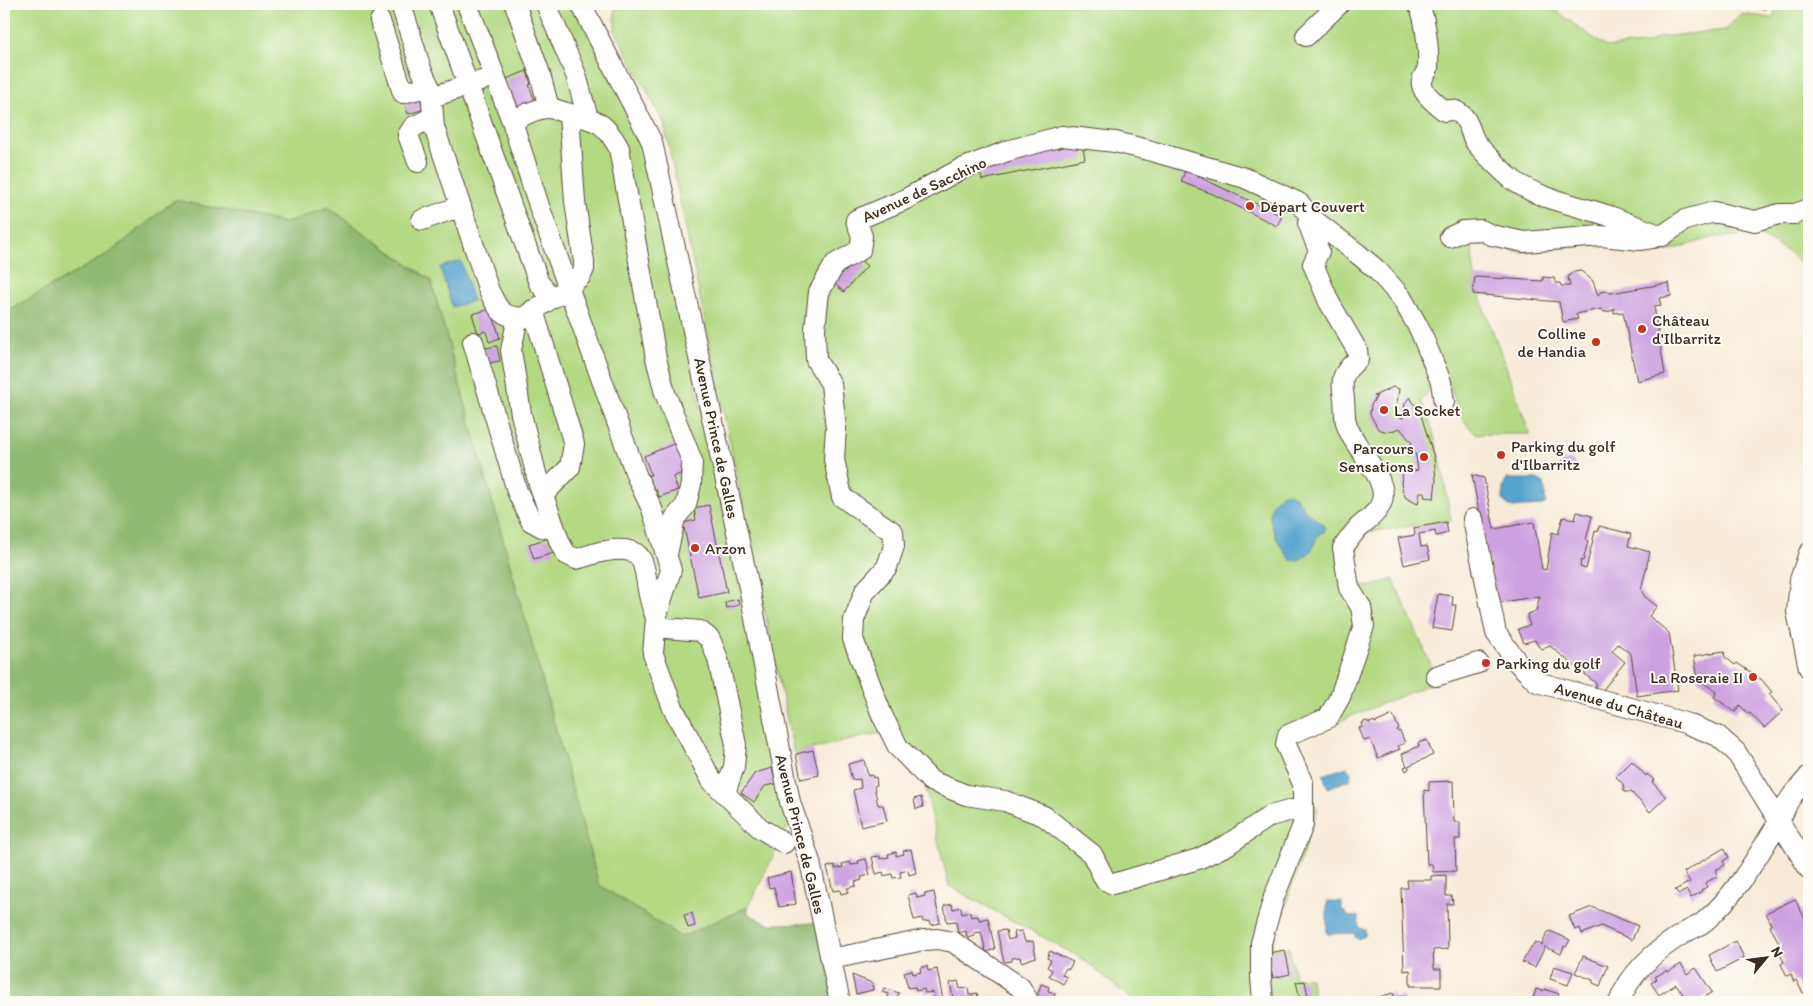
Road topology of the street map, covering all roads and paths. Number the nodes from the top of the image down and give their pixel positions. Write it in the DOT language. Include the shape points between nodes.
graph roads {
  1 [pos="400,4"];
  2 [pos="439,4"];
  3 [pos="467,4"];
  4 [pos="515,4"];
  5 [pos="546,4"];
  6 [pos="581,4"];
  7 [pos="1339,4"];
  8 [pos="1417,4"];
  9 [pos="380,21"];
  10 [pos="1306,36"];
  11 [pos="495,78"];
  12 [pos="467,84"];
  13 [pos="431,93"];
  14 [pos="549,108"];
  15 [pos="569,114"];
  16 [pos="433,117"];
  17 [pos="588,118"];
  18 [pos="512,121"];
  19 [pos="418,162"];
  20 [pos="461,206"];
  21 [pos="1809,209"];
  22 [pos="1311,216"];
  23 [pos="422,220"];
  24 [pos="1662,236"];
  25 [pos="1450,237"];
  26 [pos="561,293"];
  27 [pos="527,314"];
  28 [pos="473,342"];
  29 [pos="1444,402"];
  30 [pos="542,495"];
  31 [pos="650,506"];
  32 [pos="675,518"];
  33 [pos="1473,519"];
  34 [pos="555,528"];
  35 [pos="1809,553"];
  36 [pos="667,555"];
  37 [pos="656,622"];
  38 [pos="1478,663"];
  39 [pos="1809,668"];
  40 [pos="1436,676"];
  41 [pos="1809,776"];
  42 [pos="724,793"];
  43 [pos="1303,807"];
  44 [pos="1779,821"];
  45 [pos="810,862"];
  46 [pos="1809,869"];
  47 [pos="831,959"];
  48 [pos="840,1002"];
  49 [pos="1028,1002"];
  50 [pos="1263,1002"];
  51 [pos="1618,1002"];
  1 -- 13 [label="street"];
  2 -- 12 [label="street"];
  3 -- 11 [label="street"];
  4 -- 14 [label="street"];
  5 -- 17 [label="street" via="576,75"];
  6 -- 45 [label="street, Avenue Prince de Galles" via="652,142 747,577 790,802"];
  7 -- 10 [label="street"];
  8 -- 24 [label="street" via="1426,31 1428,70 1422,78 1422,86 1431,100 1445,111 1461,114 1475,142 1514,180 1535,192"];
  9 -- 13 [label="street" via="403,93 422,88"];
  11 -- 12 [label="street"];
  11 -- 18 [label="street"];
  12 -- 13 [label="street"];
  12 -- 26 [label="street" via="538,284"];
  13 -- 16 [label="street"];
  14 -- 15 [label="street"];
  14 -- 18 [label="street"];
  15 -- 17 [label="street"];
  15 -- 26 [label="street" via="584,270"];
  16 -- 19 [label="street" via="413,126 408,135"];
  16 -- 20 [label="street"];
  17 -- 32 [label="street" via="602,124 619,148 656,358 665,393 692,461 686,504"];
  18 -- 26 [label="street" via="540,208"];
  20 -- 23 [label="street"];
  20 -- 27 [label="street" via="489,291 498,308 506,316"];
  21 -- 24 [label="street" via="1755,221 1714,212 1685,220"];
  22 -- 29 [label="street, Avenue de Sacchino" via="1371,265 1401,297 1420,330 1441,382"];
  22 -- 43 [label="street" via="1308,223 1318,251 1313,264 1329,302 1357,350 1358,359 1348,368 1341,383 1346,423 1362,454 1372,465 1381,487 1382,500 1375,514 1358,528 1343,548 1349,588 1361,606 1364,626 1340,697 1328,718 1288,735 1286,745 1303,784"];
  22 -- 43 [label="street, Avenue de Sacchino" via="1300,203 1245,178 1115,142 1062,136 1007,151 959,170 904,200 856,220 862,236 860,250 834,264 819,292 815,329 816,360 831,384 836,428 834,459 842,497 893,532 894,546 887,567 865,591 854,620 853,639 898,747 931,781 966,796 1004,801 1044,816 1092,854 1105,880 1113,884 1198,859 1227,845 1270,816"];
  24 -- 25 [label="street" via="1641,240 1601,236 1524,242 1480,230 1463,231"];
  26 -- 27 [label="street"];
  26 -- 31 [label="street"];
  27 -- 30 [label="street" via="517,322 511,350 521,414"];
  27 -- 30 [label="street" via="574,444 570,467"];
  28 -- 34 [label="street" via="517,491 530,521 542,527"];
  30 -- 34 [label="street"];
  31 -- 32 [label="street"];
  31 -- 36 [label="street"];
  32 -- 36 [label="street"];
  33 -- 44 [label="street, Avenue du Château" via="1496,633 1537,682 1718,736 1736,752"];
  34 -- 37 [label="street" via="566,554 576,559 620,549 632,550 638,555"];
  35 -- 39 [label="street" via="1800,580 1797,612"];
  36 -- 37 [label="street" via="671,570"];
  37 -- 42 [label="street" via="653,654 673,708 712,780"];
  37 -- 42 [label="street" via="700,631 710,639 718,659 736,745 734,767"];
  38 -- 40 [label="street"];
  41 -- 44 [label="street" via="1791,798"];
  42 -- 45 [label="street" via="760,828"];
  43 -- 50 [label="street" via="1303,825 1274,897 1261,943"];
  44 -- 46 [label="street, Avenue du Château"];
  44 -- 51 [label="street" via="1729,896 1704,923 1664,946 1641,966"];
  45 -- 47 [label="street, Avenue Prince de Galles"];
  47 -- 48 [label="street, Avenue Prince de Galles"];
  47 -- 49 [label="street" via="924,940 954,942 1020,987"];
}
